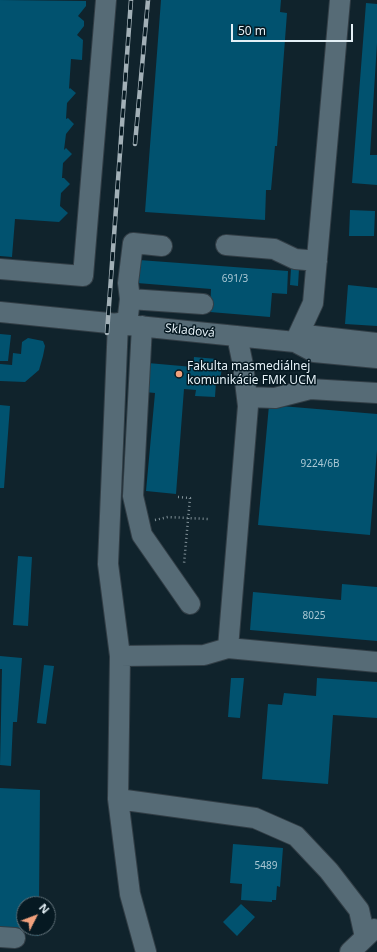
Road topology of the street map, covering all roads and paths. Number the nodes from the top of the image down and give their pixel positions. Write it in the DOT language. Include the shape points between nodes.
graph roads {
  1 [pos="106,0"];
  2 [pos="340,0"];
  3 [pos="226,245"];
  4 [pos="162,246"];
  5 [pos="316,260"];
  6 [pos="0,269"];
  7 [pos="130,299"];
  8 [pos="203,304"];
  9 [pos="0,312"];
  10 [pos="129,324"];
  11 [pos="237,336"];
  12 [pos="295,342"];
  13 [pos="377,343"];
  14 [pos="377,358"];
  15 [pos="377,393"];
  16 [pos="247,397"];
  17 [pos="178,497"];
  18 [pos="189,518"];
  19 [pos="208,519"];
  20 [pos="141,527"];
  21 [pos="187,539"];
  22 [pos="190,604"];
  23 [pos="228,648"];
  24 [pos="120,656"];
  25 [pos="377,662"];
  26 [pos="118,799"];
  27 [pos="371,932"];
  28 [pos="146,952"];
  29 [pos="350,952"];
  1 -- 6 [label="street" via="83,276"];
  2 -- 5 [label="street"];
  3 -- 5 [label="street" via="274,249 295,259"];
  4 -- 7 [label="street" via="133,243 128,282"];
  5 -- 12 [label="street" via="313,303"];
  7 -- 8 [label="street"];
  7 -- 10 [label="street"];
  9 -- 10 [label="street, Skladová"];
  10 -- 11 [label="street, Skladová"];
  10 -- 20 [label="street" via="133,496"];
  10 -- 24 [label="street" via="108,564"];
  11 -- 12 [label="street, Skladová"];
  11 -- 16 [label="street"];
  12 -- 13 [label="street" via="314,336"];
  12 -- 14 [label="street, Skladová" via="314,352"];
  15 -- 16 [label="street" via="310,389 274,398"];
  16 -- 23 [label="street"];
  17 -- 18 [label="path" via="190,498"];
  18 -- 19 [label="path"];
  18 -- 20 [label="path" via="168,517 153,520"];
  18 -- 21 [label="path"];
  20 -- 22 [label="street" via="142,535"];
  23 -- 24 [label="street" via="204,655"];
  23 -- 25 [label="street"];
  24 -- 26 [label="street"];
  26 -- 27 [label="street" via="255,818 296,836 330,871 359,910"];
  26 -- 28 [label="street" via="130,894"];
  27 -- 29 [label="street"];
}
